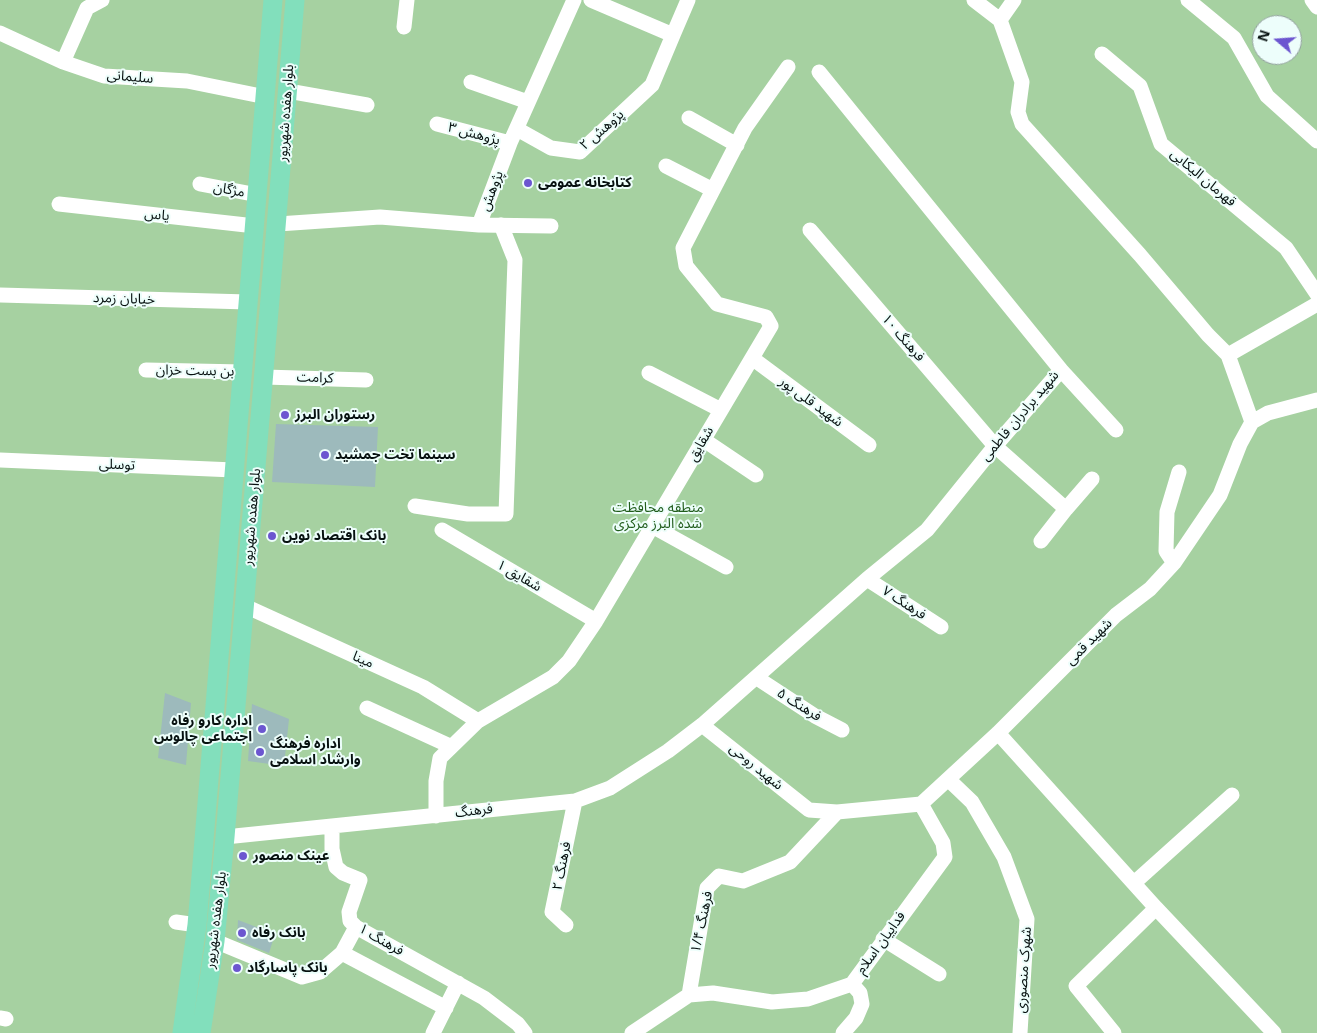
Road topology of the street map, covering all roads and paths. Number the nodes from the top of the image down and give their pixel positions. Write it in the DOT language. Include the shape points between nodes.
graph roads {
  1 [pos="102,0"];
  2 [pos="273,0"];
  3 [pos="291,0"];
  4 [pos="407,0"];
  5 [pos="574,0"];
  6 [pos="591,0"];
  7 [pos="688,0"];
  8 [pos="974,0"];
  9 [pos="1014,0"];
  10 [pos="1188,0"];
  11 [pos="1312,0"];
  12 [pos="1317,6"];
  13 [pos="1000,20"];
  14 [pos="404,27"];
  15 [pos="0,33"];
  16 [pos="673,35"];
  17 [pos="1102,54"];
  18 [pos="63,62"];
  19 [pos="788,67"];
  20 [pos="819,72"];
  21 [pos="471,82"];
  22 [pos="288,91"];
  23 [pos="266,97"];
  24 [pos="528,102"];
  25 [pos="367,104"];
  26 [pos="689,118"];
  27 [pos="437,124"];
  28 [pos="517,129"];
  29 [pos="1317,140"];
  30 [pos="510,143"];
  31 [pos="736,144"];
  32 [pos="666,166"];
  33 [pos="200,184"];
  34 [pos="713,190"];
  35 [pos="258,195"];
  36 [pos="59,204"];
  37 [pos="278,224"];
  38 [pos="479,225"];
  39 [pos="501,225"];
  40 [pos="255,226"];
  41 [pos="551,226"];
  42 [pos="810,230"];
  43 [pos="1317,294"];
  44 [pos="0,295"];
  45 [pos="248,302"];
  46 [pos="1317,304"];
  47 [pos="1228,355"];
  48 [pos="752,358"];
  49 [pos="146,370"];
  50 [pos="1061,370"];
  51 [pos="243,372"];
  52 [pos="650,373"];
  53 [pos="264,377"];
  54 [pos="366,380"];
  55 [pos="1317,400"];
  56 [pos="721,410"];
  57 [pos="1252,422"];
  58 [pos="1116,430"];
  59 [pos="704,440"];
  60 [pos="870,445"];
  61 [pos="995,446"];
  62 [pos="0,460"];
  63 [pos="234,470"];
  64 [pos="1179,472"];
  65 [pos="756,475"];
  66 [pos="1092,479"];
  67 [pos="415,506"];
  68 [pos="1066,509"];
  69 [pos="652,526"];
  70 [pos="442,530"];
  71 [pos="1041,541"];
  72 [pos="1174,563"];
  73 [pos="726,567"];
  74 [pos="867,579"];
  75 [pos="245,606"];
  76 [pos="596,621"];
  77 [pos="941,627"];
  78 [pos="757,678"];
  79 [pos="367,708"];
  80 [pos="478,721"];
  81 [pos="702,725"];
  82 [pos="842,730"];
  83 [pos="998,733"];
  84 [pos="450,746"];
  85 [pos="949,780"];
  86 [pos="1232,795"];
  87 [pos="575,801"];
  88 [pos="921,804"];
  89 [pos="837,812"];
  90 [pos="436,816"];
  91 [pos="332,827"];
  92 [pos="225,837"];
  93 [pos="1134,883"];
  94 [pos="1156,908"];
  95 [pos="176,922"];
  96 [pos="197,925"];
  97 [pos="566,925"];
  98 [pos="356,926"];
  99 [pos="215,934"];
  100 [pos="883,939"];
  101 [pos="342,954"];
  102 [pos="939,974"];
  103 [pos="458,983"];
  104 [pos="852,984"];
  105 [pos="689,996"];
  106 [pos="446,1008"];
  107 [pos="1269,1031"];
  108 [pos="182,1033"];
  109 [pos="200,1033"];
  110 [pos="433,1033"];
  111 [pos="525,1033"];
  112 [pos="632,1033"];
  113 [pos="844,1033"];
  114 [pos="1020,1033"];
  115 [pos="1114,1033"];
  1 -- 18 [label="street" via="100,4 87,8"];
  2 -- 23 [label="main road, بلوار هفده شهریور"];
  3 -- 22 [label="main road, بلوار هفده شهریور"];
  4 -- 14 [label="street"];
  5 -- 24 [label="street, پژوهش"];
  6 -- 16 [label="street"];
  7 -- 16 [label="street"];
  8 -- 13 [label="street"];
  9 -- 13 [label="street"];
  10 -- 29 [label="street" via="1234,38 1266,96"];
  11 -- 12 [label="street"];
  13 -- 47 [label="street" via="1022,82 1018,112 1022,124"];
  15 -- 18 [label="street, سلیمانی"];
  16 -- 28 [label="street, پژوهش ۲" via="652,84 580,152 551,148"];
  17 -- 43 [label="street, قهرمان الیکایی" via="1140,86 1161,144 1286,248"];
  18 -- 23 [label="street, سلیمانی" via="104,76 187,81"];
  19 -- 31 [label="street, شقایق"];
  20 -- 50 [label="street, شهید برادران فاطمی"];
  21 -- 24 [label="street"];
  22 -- 25 [label="street"];
  22 -- 37 [label="main road, بلوار هفده شهریور"];
  23 -- 35 [label="main road, بلوار هفده شهریور"];
  24 -- 28 [label="street, پژوهش"];
  26 -- 31 [label="street"];
  27 -- 30 [label="street, پژوهش ۳"];
  28 -- 30 [label="street, پژوهش"];
  30 -- 38 [label="street, پژوهش"];
  31 -- 34 [label="street, شقایق"];
  32 -- 34 [label="street"];
  33 -- 35 [label="street, مژگان"];
  34 -- 48 [label="street, شقایق" via="683,248 686,266 717,304 766,317 771,326"];
  35 -- 40 [label="main road, بلوار هفده شهریور"];
  36 -- 40 [label="street, یاس"];
  37 -- 38 [label="street, پژوهش" via="380,217"];
  37 -- 53 [label="main road, بلوار هفده شهریور"];
  38 -- 39 [label="street"];
  39 -- 41 [label="street"];
  39 -- 67 [label="street" via="515,260 506,514 468,514"];
  40 -- 45 [label="main road, بلوار هفده شهریور"];
  42 -- 61 [label="street, فرهنگ ۱۰"];
  44 -- 45 [label="street, خیابان زمرد"];
  45 -- 51 [label="main road, بلوار هفده شهریور"];
  46 -- 47 [label="street"];
  47 -- 57 [label="street"];
  48 -- 56 [label="street, شقایق"];
  48 -- 60 [label="street, شهید قلی پور"];
  49 -- 51 [label="street, بن بست خزان"];
  50 -- 58 [label="street"];
  50 -- 61 [label="street, شهید برادران فاطمی"];
  51 -- 63 [label="main road, بلوار هفده شهریور"];
  52 -- 56 [label="street"];
  53 -- 54 [label="street, کرامت"];
  53 -- 75 [label="main road, بلوار هفده شهریور"];
  55 -- 57 [label="street" via="1268,413"];
  56 -- 59 [label="street, شقایق"];
  57 -- 72 [label="street, شهید قمی" via="1220,494"];
  59 -- 65 [label="street"];
  59 -- 69 [label="street, شقایق"];
  61 -- 68 [label="street, فرهنگ ۱۰"];
  61 -- 74 [label="street, شهید برادران فاطمی" via="927,530"];
  62 -- 63 [label="street, توسلی"];
  63 -- 96 [label="main road, بلوار هفده شهریور"];
  64 -- 72 [label="street" via="1167,512 1166,551"];
  66 -- 68 [label="street"];
  68 -- 71 [label="street"];
  69 -- 73 [label="street"];
  69 -- 76 [label="street, شقایق"];
  70 -- 76 [label="street, شقایق ۱"];
  72 -- 83 [label="street, شهید قمی" via="1150,588 1116,615"];
  74 -- 77 [label="street, فرهنگ ۷"];
  74 -- 78 [label="street, شهید برادران فاطمی"];
  75 -- 80 [label="street, مینا" via="424,687"];
  75 -- 92 [label="main road, بلوار هفده شهریور"];
  76 -- 80 [label="street, شقایق" via="569,661 553,677"];
  78 -- 81 [label="street, شهید برادران فاطمی"];
  78 -- 82 [label="street, فرهنگ ۵"];
  79 -- 84 [label="street"];
  80 -- 84 [label="street, شقایق"];
  81 -- 87 [label="street, فرهنگ" via="610,788"];
  81 -- 89 [label="street, شهید روحی" via="809,810"];
  83 -- 85 [label="street, شهید قمی"];
  83 -- 93 [label="street"];
  84 -- 90 [label="street, شقایق" via="440,758"];
  85 -- 88 [label="street, شهید قمی"];
  85 -- 114 [label="street, شهرک منصوری" via="972,802 999,849 1027,919"];
  86 -- 93 [label="street"];
  87 -- 90 [label="street, فرهنگ"];
  87 -- 97 [label="street, فرهنگ ۲" via="552,912"];
  88 -- 89 [label="street"];
  88 -- 100 [label="street, فداییان اسلام" via="943,843 945,857"];
  89 -- 105 [label="street, فرهنگ ۱/۴" via="790,862 744,881 719,876 707,888"];
  90 -- 91 [label="street, فرهنگ"];
  91 -- 92 [label="street, فرهنگ"];
  91 -- 98 [label="street, فرهنگ ۱" via="336,867 360,880 349,912 350,921"];
  92 -- 99 [label="main road, بلوار هفده شهریور"];
  93 -- 94 [label="street"];
  94 -- 107 [label="street"];
  94 -- 115 [label="street" via="1076,986"];
  95 -- 96 [label="street"];
  96 -- 99 [label="main road"];
  96 -- 108 [label="main road, بلوار هفده شهریور"];
  98 -- 101 [label="street"];
  98 -- 103 [label="street, فرهنگ ۱"];
  99 -- 101 [label="street" via="302,977 320,972"];
  99 -- 109 [label="main road, بلوار هفده شهریور"];
  100 -- 102 [label="street"];
  100 -- 104 [label="street, فداییان اسلام"];
  101 -- 106 [label="street"];
  103 -- 106 [label="street"];
  103 -- 111 [label="street, فرهنگ ۱" via="484,998"];
  104 -- 105 [label="street, فداییان اسلام" via="808,999 772,1002 713,993"];
  104 -- 113 [label="street" via="860,994 862,1004"];
  105 -- 112 [label="street, فداییان اسلام"];
  106 -- 110 [label="street"];
}
